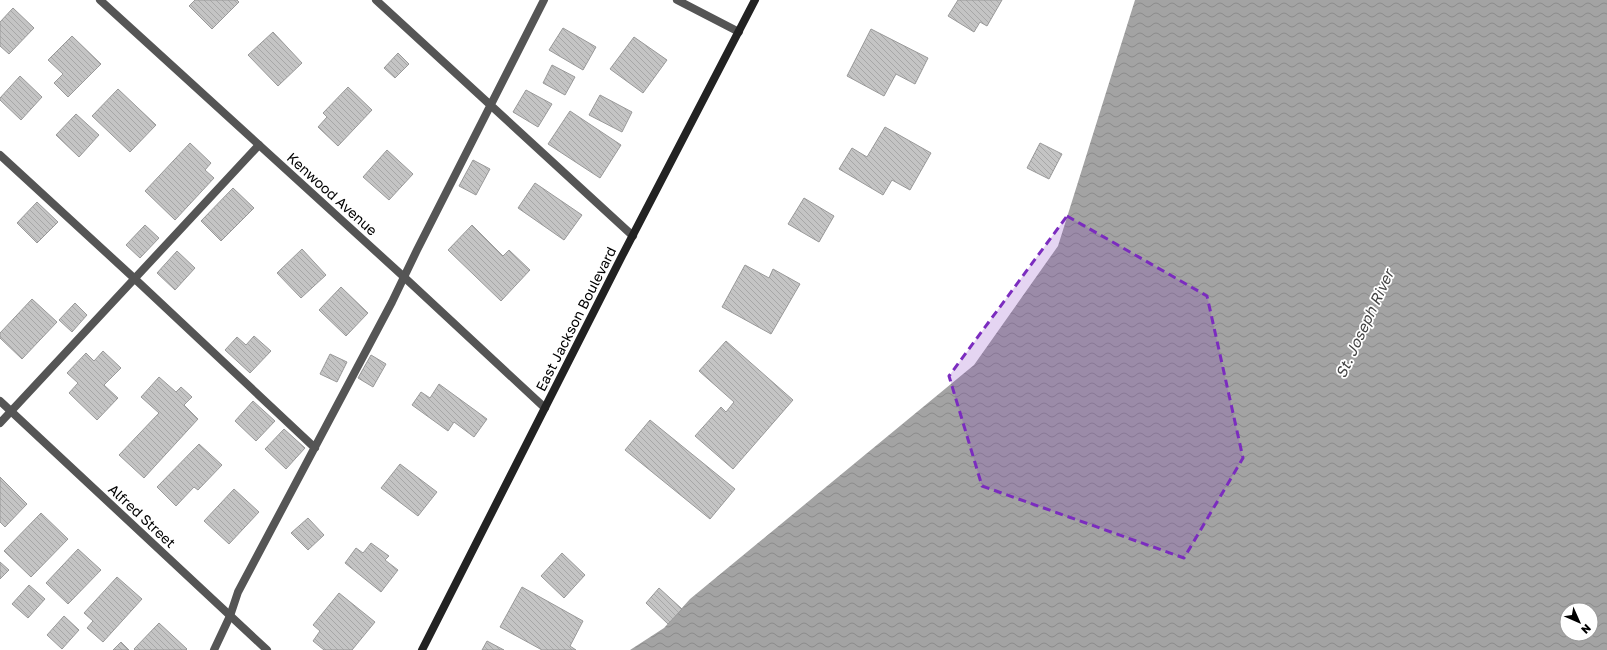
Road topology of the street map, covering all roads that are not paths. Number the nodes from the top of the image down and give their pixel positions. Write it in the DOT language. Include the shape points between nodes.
graph roads {
  1 [pos="100,0"];
  2 [pos="376,0"];
  3 [pos="544,0"];
  4 [pos="677,0"];
  5 [pos="755,0"];
  6 [pos="739,32"];
  7 [pos="490,105"];
  8 [pos="259,145"];
  9 [pos="0,155"];
  10 [pos="633,236"];
  11 [pos="404,277"];
  12 [pos="134,279"];
  13 [pos="0,401"];
  14 [pos="545,408"];
  15 [pos="11,411"];
  16 [pos="0,423"];
  17 [pos="314,448"];
  18 [pos="230,616"];
  19 [pos="214,650"];
  20 [pos="267,650"];
  21 [pos="422,650"];
  1 -- 8 [label="street, Kenwood Avenue"];
  2 -- 7 [label="street"];
  3 -- 7 [label="street"];
  4 -- 6 [label="street"];
  5 -- 6 [label="main road, East Jackson Boulevard"];
  6 -- 10 [label="main road, East Jackson Boulevard"];
  7 -- 10 [label="street"];
  7 -- 11 [label="street"];
  8 -- 11 [label="street, Kenwood Avenue"];
  8 -- 12 [label="street"];
  9 -- 12 [label="street"];
  10 -- 14 [label="main road, East Jackson Boulevard"];
  11 -- 14 [label="street, Kenwood Avenue"];
  11 -- 17 [label="street"];
  12 -- 15 [label="street"];
  12 -- 17 [label="street"];
  13 -- 15 [label="street, Alfred Street"];
  14 -- 21 [label="main road, East Jackson Boulevard"];
  15 -- 16 [label="street"];
  15 -- 18 [label="street, Alfred Street"];
  17 -- 18 [label="street" via="238,592"];
  18 -- 19 [label="street"];
  18 -- 20 [label="street, Alfred Street"];
}
